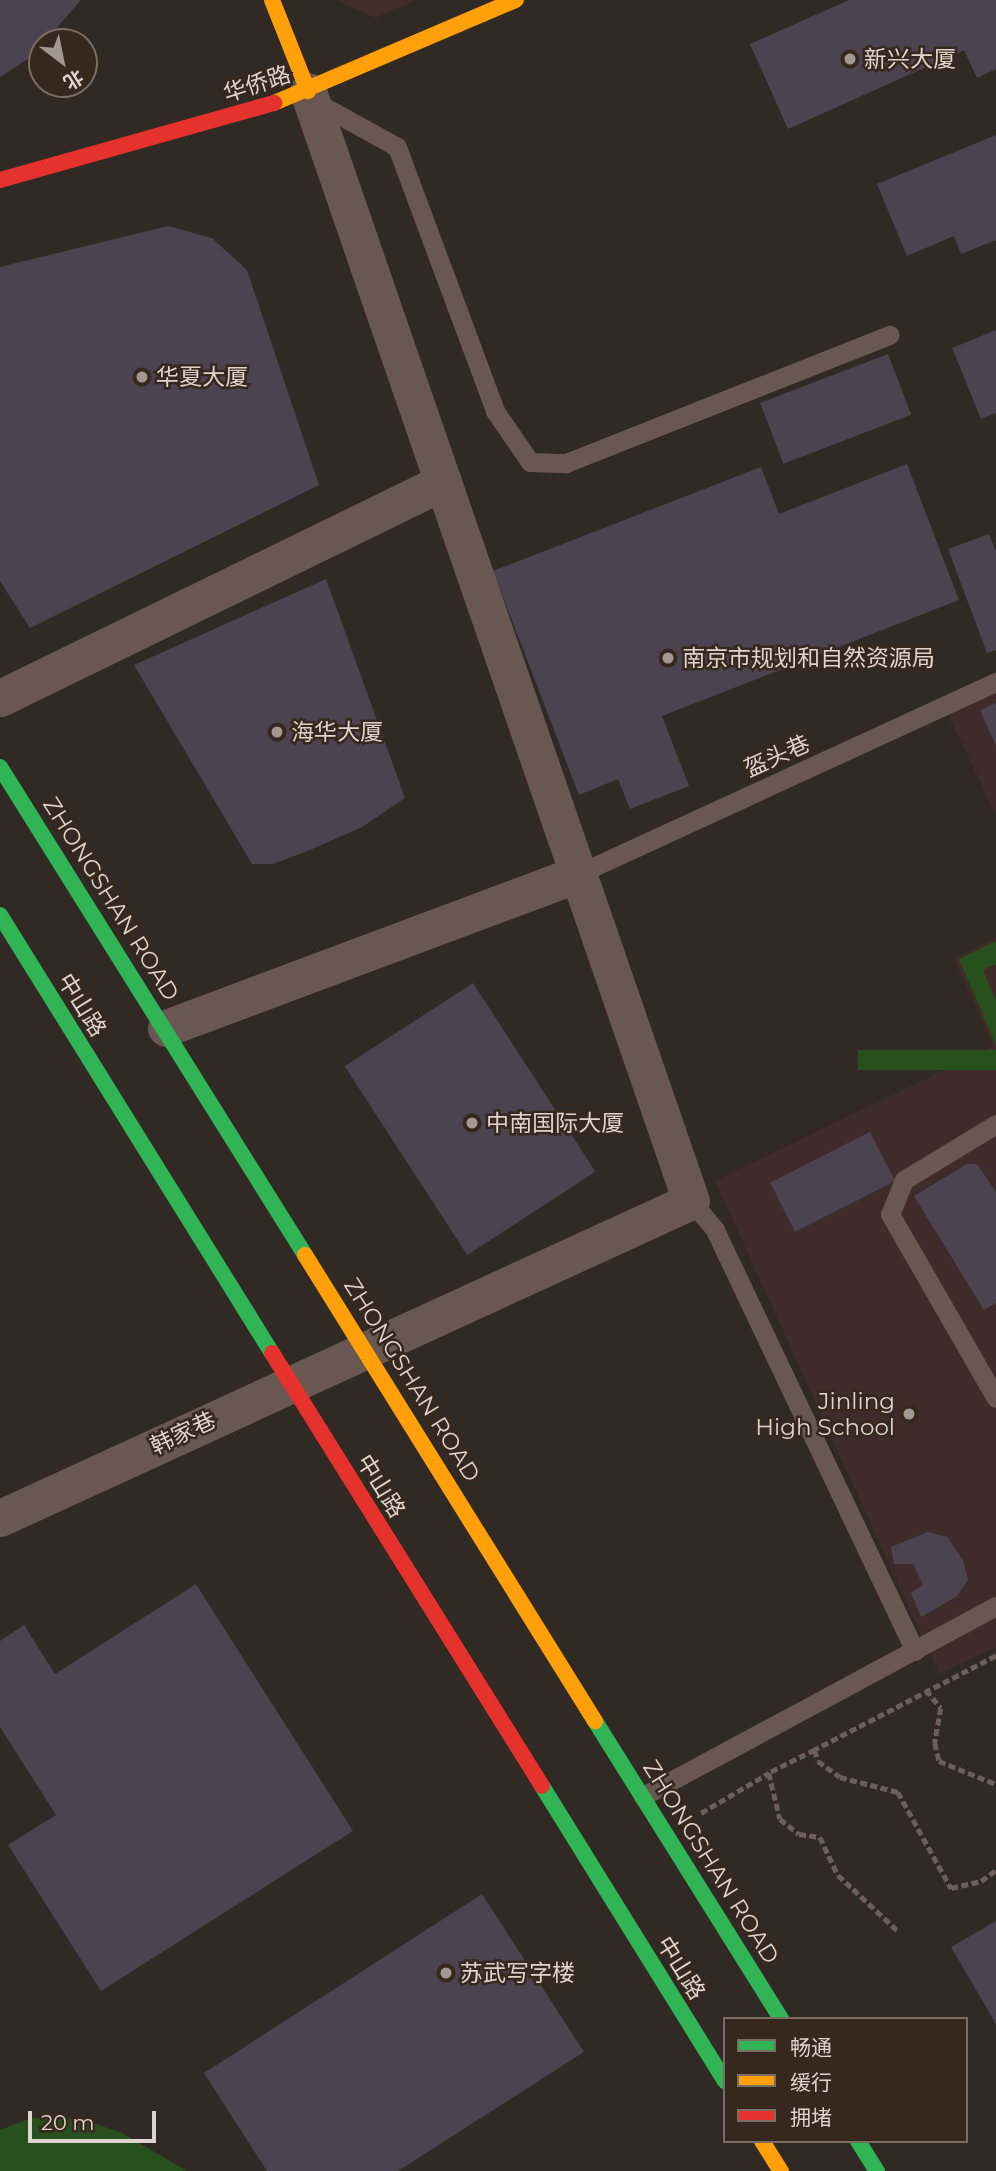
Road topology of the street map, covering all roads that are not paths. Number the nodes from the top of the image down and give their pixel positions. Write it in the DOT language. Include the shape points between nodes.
graph roads {
  1 [pos="272,0"];
  2 [pos="516,0"];
  3 [pos="310,95"];
  4 [pos="0,180"];
  5 [pos="890,335"];
  6 [pos="443,482"];
  7 [pos="996,682"];
  8 [pos="0,698"];
  9 [pos="0,767"];
  10 [pos="578,874"];
  11 [pos="0,914"];
  12 [pos="166,1028"];
  13 [pos="996,1124"];
  14 [pos="691,1201"];
  15 [pos="365,1348"];
  16 [pos="290,1383"];
  17 [pos="996,1398"];
  18 [pos="0,1518"];
  19 [pos="996,1606"];
  20 [pos="915,1651"];
  21 [pos="643,1796"];
  22 [pos="780,2017"];
  23 [pos="723,2078"];
  24 [pos="763,2143"];
  25 [pos="859,2143"];
  26 [pos="781,2171"];
  27 [pos="877,2171"];
  1 -- 3 [label="main road"];
  2 -- 3 [label="main road, 华侨路"];
  3 -- 4 [label="main road, 华侨路"];
  3 -- 5 [label="lane" via="397,146 495,411 530,462 566,463"];
  3 -- 6 [label="street"];
  6 -- 8 [label="street"];
  6 -- 10 [label="street"];
  7 -- 10 [label="lane, 盔头巷"];
  9 -- 12 [label="main road, ZHONGSHAN ROAD"];
  10 -- 12 [label="street"];
  10 -- 14 [label="street"];
  11 -- 16 [label="lane"];
  12 -- 15 [label="main road, ZHONGSHAN ROAD"];
  13 -- 17 [label="lane" via="904,1180 890,1214"];
  14 -- 15 [label="street, 韩家巷"];
  14 -- 20 [label="lane" via="716,1230"];
  15 -- 16 [label="street, 韩家巷"];
  15 -- 21 [label="main road, ZHONGSHAN ROAD"];
  16 -- 18 [label="street, 韩家巷"];
  16 -- 23 [label="lane"];
  19 -- 20 [label="lane"];
  20 -- 21 [label="lane"];
  21 -- 22 [label="main road, ZHONGSHAN ROAD"];
  24 -- 26 [label="lane"];
  25 -- 27 [label="main road"];
}
